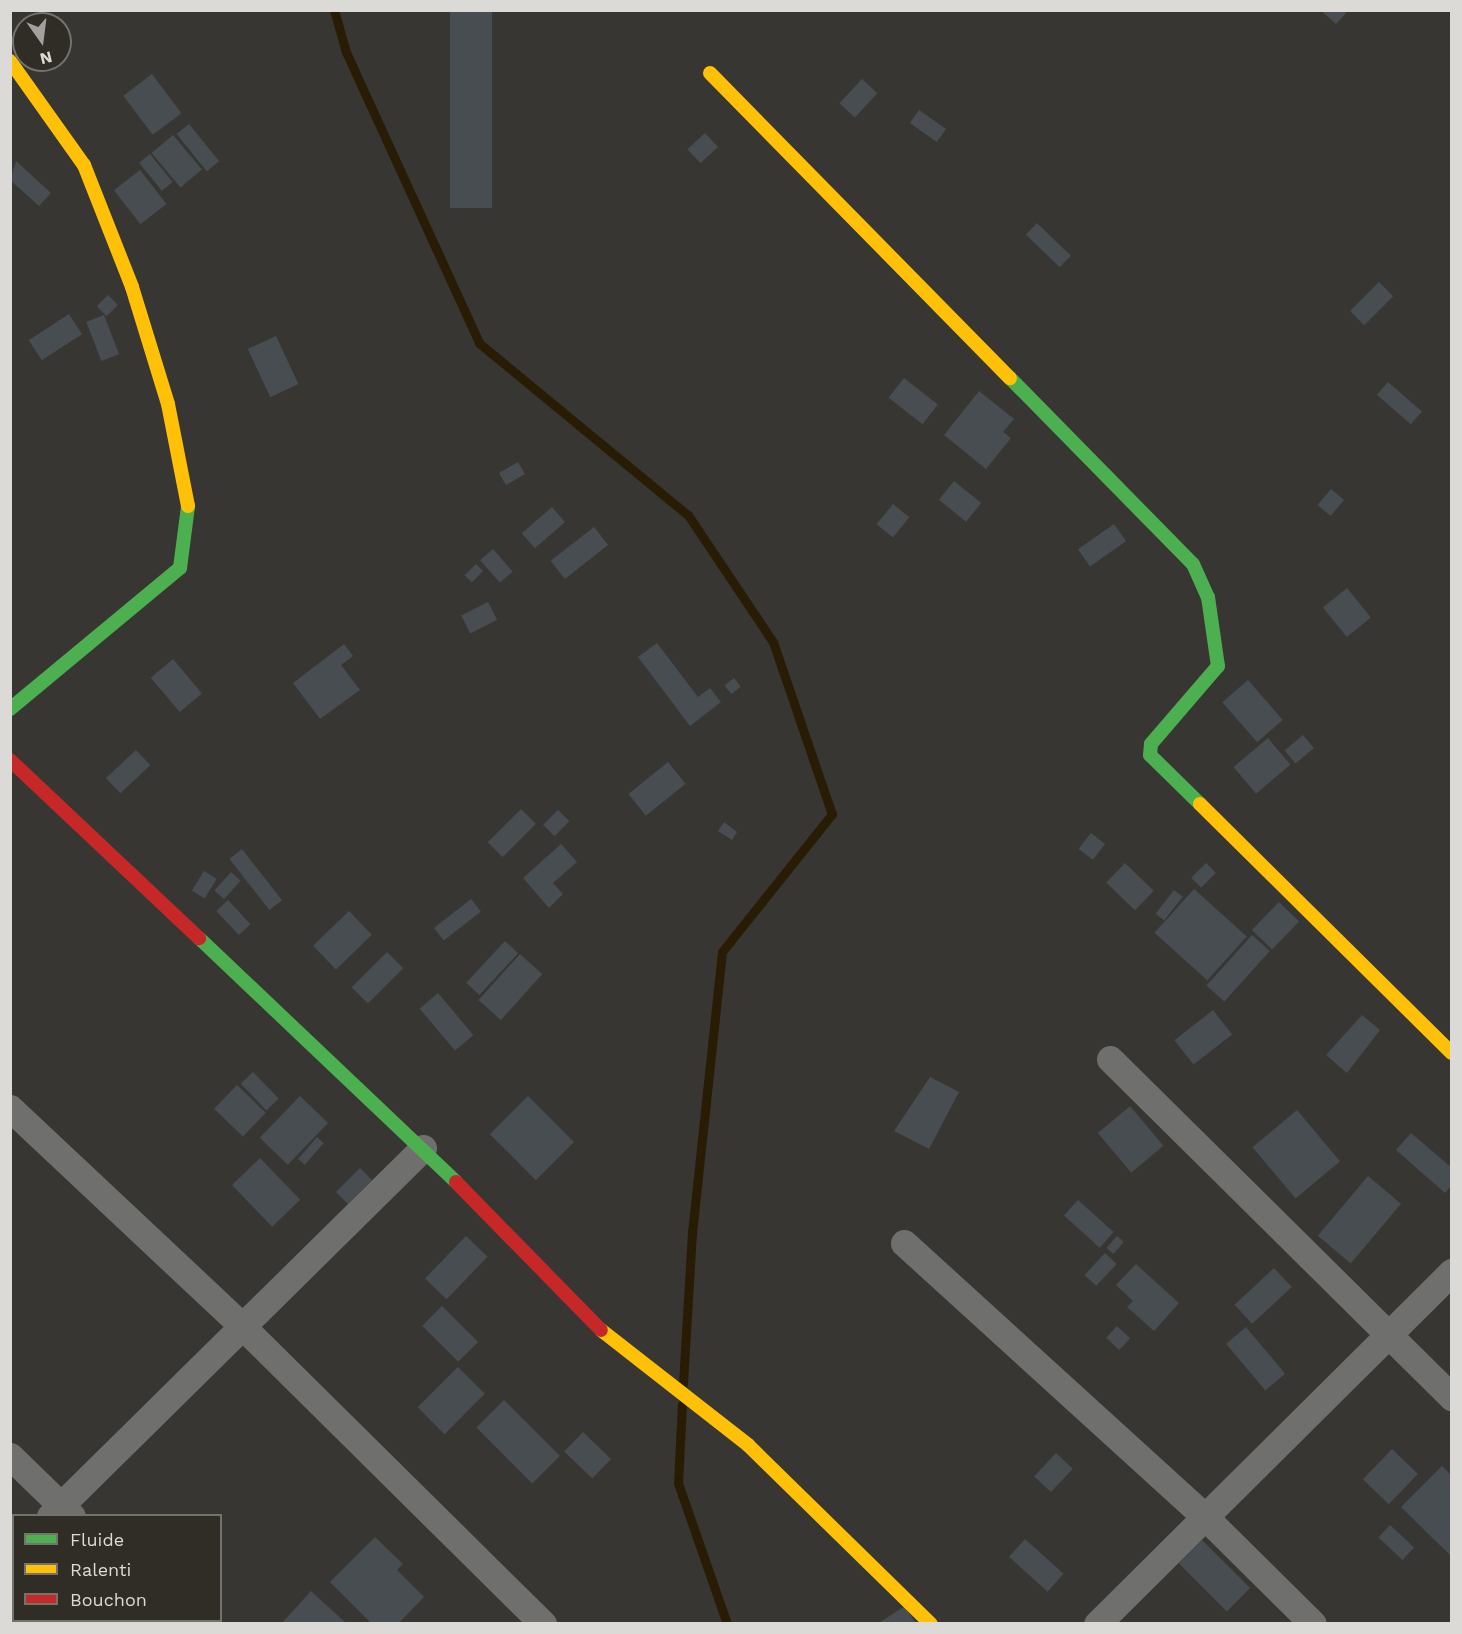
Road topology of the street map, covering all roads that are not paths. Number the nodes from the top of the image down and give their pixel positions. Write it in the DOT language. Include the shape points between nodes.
graph roads {
  1 [pos="10,61"];
  2 [pos="710,73"];
  3 [pos="10,709"];
  4 [pos="10,760"];
  5 [pos="1452,1053"];
  6 [pos="1110,1059"];
  7 [pos="10,1108"];
  8 [pos="423,1148"];
  9 [pos="904,1243"];
  10 [pos="1452,1272"];
  11 [pos="241,1325"];
  12 [pos="1388,1335"];
  13 [pos="1452,1397"];
  14 [pos="10,1456"];
  15 [pos="61,1512"];
  16 [pos="1204,1516"];
  17 [pos="543,1623"];
  18 [pos="931,1623"];
  19 [pos="1097,1623"];
  20 [pos="1313,1623"];
  1 -- 3 [label="street" via="88,176 132,287 165,394 189,509 180,568"];
  2 -- 5 [label="street" via="1192,564 1208,597 1218,666 1151,744 1150,755"];
  4 -- 8 [label="street"];
  6 -- 12 [label="street"];
  7 -- 11 [label="street"];
  8 -- 11 [label="street"];
  8 -- 18 [label="street" via="603,1332 748,1445"];
  9 -- 16 [label="street"];
  10 -- 12 [label="street"];
  11 -- 15 [label="street"];
  11 -- 17 [label="street"];
  12 -- 13 [label="street"];
  12 -- 16 [label="street"];
  14 -- 15 [label="street"];
  16 -- 19 [label="street"];
  16 -- 20 [label="street"];
}
